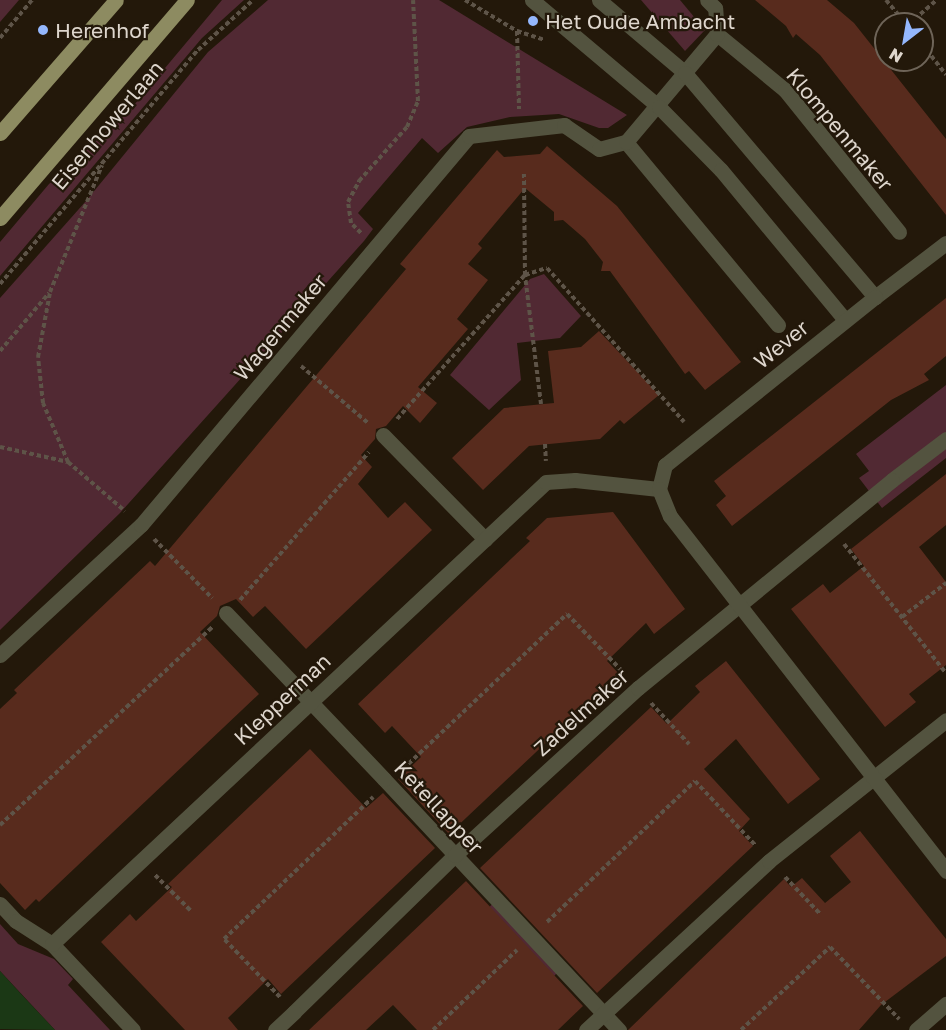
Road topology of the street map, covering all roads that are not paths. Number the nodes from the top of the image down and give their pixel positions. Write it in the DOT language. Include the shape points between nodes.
graph roads {
  1 [pos="116,0"];
  2 [pos="187,0"];
  3 [pos="532,0"];
  4 [pos="599,0"];
  5 [pos="707,0"];
  6 [pos="717,34"];
  7 [pos="685,73"];
  8 [pos="659,107"];
  9 [pos="0,133"];
  10 [pos="626,142"];
  11 [pos="0,218"];
  12 [pos="899,232"];
  13 [pos="946,243"];
  14 [pos="875,297"];
  15 [pos="845,320"];
  16 [pos="778,325"];
  17 [pos="383,435"];
  18 [pos="946,439"];
  19 [pos="659,489"];
  20 [pos="485,539"];
  21 [pos="739,605"];
  22 [pos="226,613"];
  23 [pos="0,655"];
  24 [pos="310,701"];
  25 [pos="946,720"];
  26 [pos="873,779"];
  27 [pos="455,855"];
  28 [pos="946,871"];
  29 [pos="0,904"];
  30 [pos="52,944"];
  31 [pos="946,1004"];
  32 [pos="603,1013"];
  33 [pos="133,1030"];
  34 [pos="275,1030"];
  35 [pos="585,1030"];
  36 [pos="619,1030"];
  37 [pos="916,1030"];
  1 -- 9 [label="main road"];
  2 -- 11 [label="main road, Eisenhowerlaan"];
  3 -- 8 [label="street"];
  4 -- 7 [label="street"];
  5 -- 6 [label="street" via="715,8"];
  6 -- 7 [label="street"];
  6 -- 12 [label="street, Klompenmaker" via="785,90"];
  7 -- 8 [label="street"];
  7 -- 14 [label="street"];
  8 -- 10 [label="street"];
  8 -- 15 [label="street" via="721,170"];
  10 -- 16 [label="street"];
  10 -- 23 [label="street, Wagenmaker" via="599,149 564,125 469,136 141,525"];
  13 -- 14 [label="street, Wever"];
  14 -- 15 [label="street, Wever"];
  15 -- 19 [label="street, Wever" via="665,465"];
  17 -- 20 [label="street"];
  18 -- 21 [label="street, Zadelmaker"];
  19 -- 20 [label="street, Klepperman" via="575,480 546,482"];
  19 -- 21 [label="street" via="670,516"];
  20 -- 24 [label="street, Klepperman"];
  21 -- 26 [label="street"];
  21 -- 27 [label="street, Zadelmaker" via="638,688"];
  22 -- 24 [label="street, Ketellapper"];
  24 -- 27 [label="street, Ketellapper"];
  24 -- 30 [label="street, Klepperman"];
  25 -- 26 [label="street"];
  26 -- 28 [label="street"];
  26 -- 32 [label="street" via="769,861"];
  27 -- 32 [label="street, Ketellapper"];
  27 -- 34 [label="street"];
  29 -- 30 [label="street" via="16,921"];
  30 -- 33 [label="street"];
  31 -- 37 [label="street"];
  32 -- 35 [label="street"];
  32 -- 36 [label="street, Ketellapper"];
}
